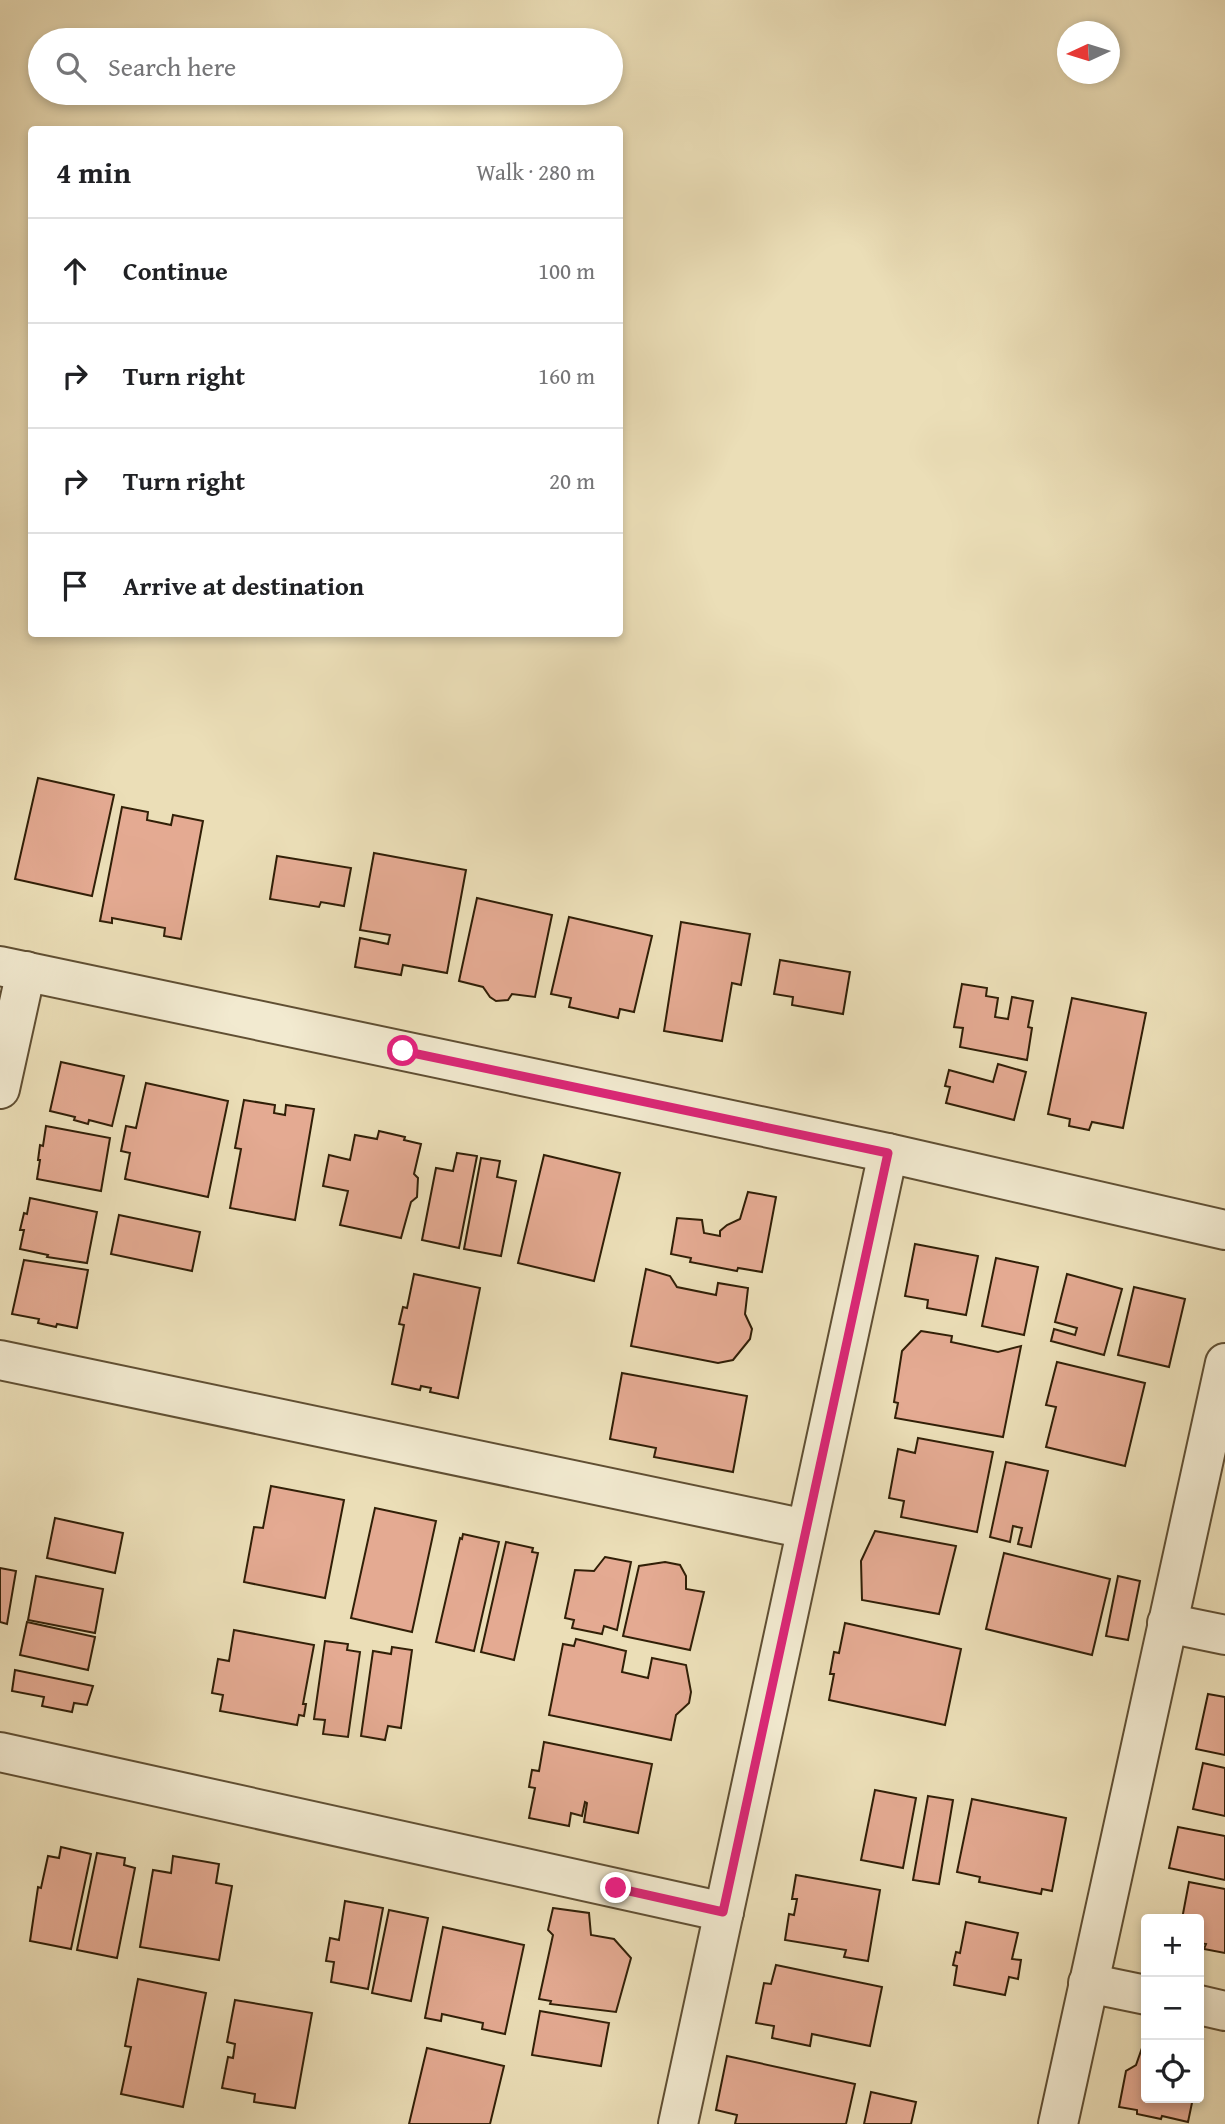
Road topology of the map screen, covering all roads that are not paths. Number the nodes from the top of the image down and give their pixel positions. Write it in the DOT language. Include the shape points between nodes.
graph roads {
  1 [pos="13,969"];
  2 [pos="0,1089"];
  3 [pos="888,1153"];
  4 [pos="1225,1230"];
  5 [pos="0,1360"];
  6 [pos="1225,1363"];
  7 [pos="806,1529"];
  8 [pos="1167,1623"];
  9 [pos="1225,1636"];
  10 [pos="0,1752"];
  11 [pos="723,1912"];
  12 [pos="1088,1983"];
  13 [pos="1141,1994"];
  14 [pos="1204,2007"];
  15 [pos="1225,2011"];
  16 [pos="678,2124"];
  17 [pos="1058,2124"];
  1 -- 2 [label="street"];
  1 -- 3 [label="street"];
  3 -- 4 [label="street"];
  3 -- 7 [label="street"];
  5 -- 7 [label="street"];
  6 -- 8 [label="street"];
  7 -- 11 [label="street"];
  8 -- 9 [label="street"];
  8 -- 12 [label="street"];
  10 -- 11 [label="street"];
  11 -- 16 [label="street"];
  12 -- 13 [label="street"];
  12 -- 17 [label="street"];
  14 -- 15 [label="street"];
}
